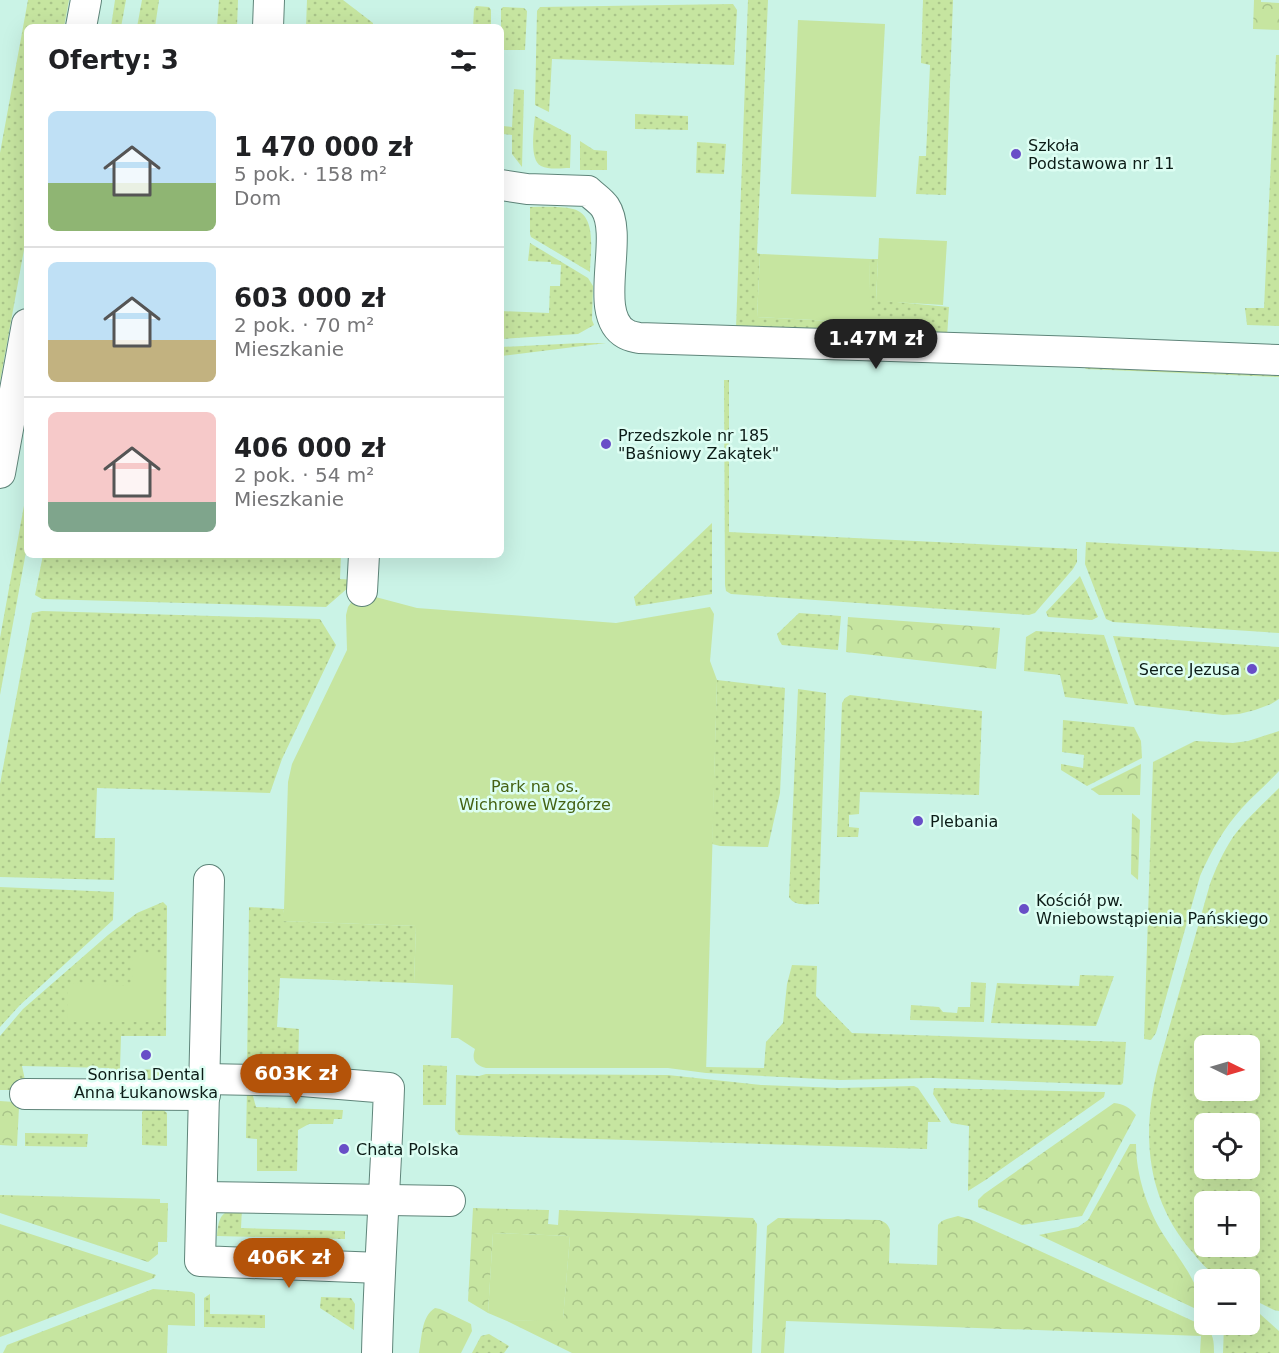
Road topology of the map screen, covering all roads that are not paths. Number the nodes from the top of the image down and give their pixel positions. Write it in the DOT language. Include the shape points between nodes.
graph roads {
  1 [pos="86,0"];
  2 [pos="269,0"];
  3 [pos="82,24"];
  4 [pos="268,24"];
  5 [pos="504,185"];
  6 [pos="24,341"];
  7 [pos="1279,360"];
  8 [pos="0,473"];
  9 [pos="364,558"];
  10 [pos="362,591"];
  11 [pos="208,880"];
  12 [pos="205,1087"];
  13 [pos="25,1094"];
  14 [pos="202,1197"];
  15 [pos="384,1201"];
  16 [pos="450,1201"];
  17 [pos="380,1268"];
  18 [pos="377,1353"];
  1 -- 3 [label="street"];
  2 -- 4 [label="street"];
  5 -- 7 [label="street" via="588,191 604,207 612,225 610,309 615,324 625,334 639,338 754,349 1080,352"];
  6 -- 8 [label="street"];
  9 -- 10 [label="street"];
  11 -- 12 [label="street"];
  12 -- 13 [label="street"];
  12 -- 14 [label="street"];
  12 -- 15 [label="street" via="302,1081 389,1088"];
  14 -- 15 [label="street"];
  14 -- 17 [label="street" via="200,1262"];
  15 -- 16 [label="street"];
  15 -- 17 [label="street"];
  17 -- 18 [label="street"];
}
